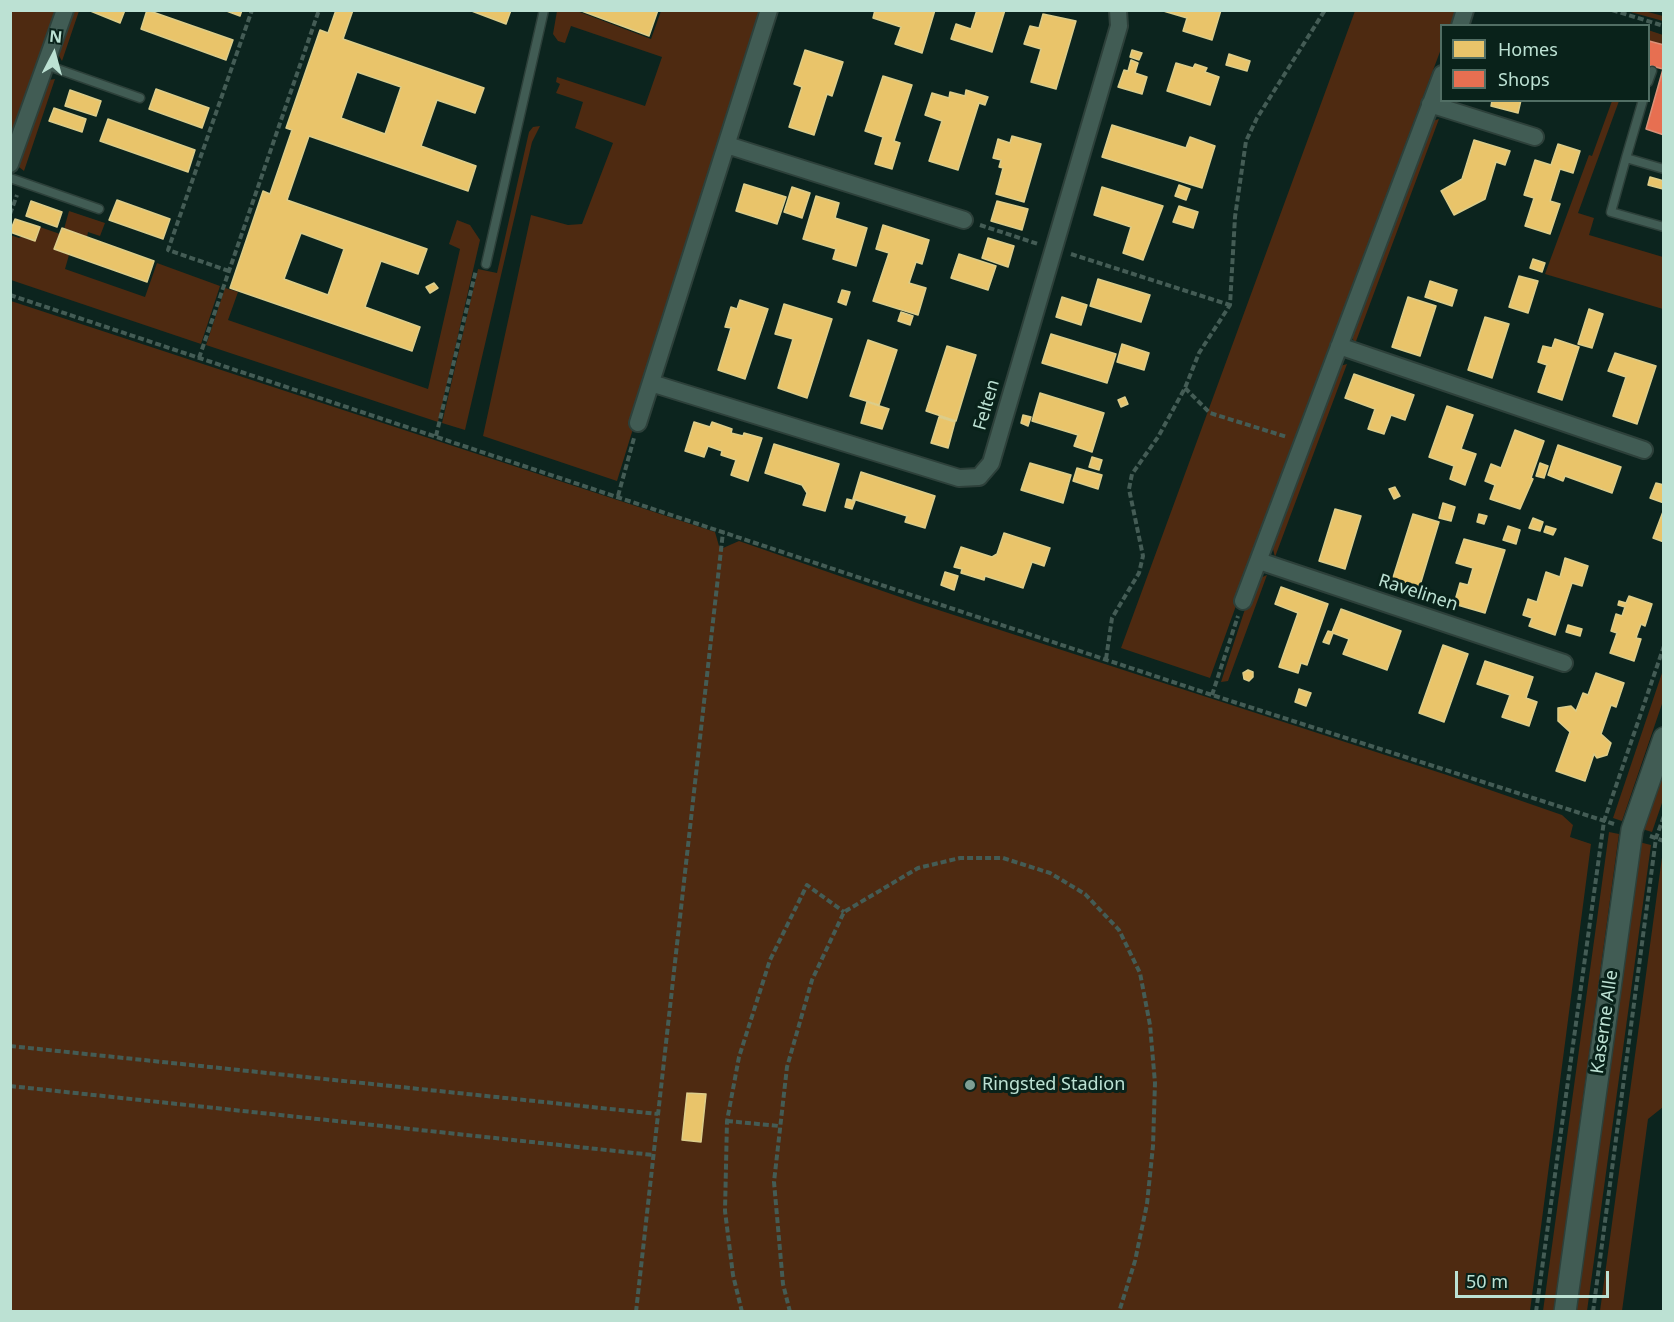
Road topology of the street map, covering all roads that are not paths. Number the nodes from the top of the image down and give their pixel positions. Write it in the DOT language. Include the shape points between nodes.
graph roads {
  1 [pos="65,10"];
  2 [pos="544,10"];
  3 [pos="769,10"];
  4 [pos="1118,10"];
  5 [pos="46,65"];
  6 [pos="1652,71"];
  7 [pos="1650,76"];
  8 [pos="1440,79"];
  9 [pos="140,98"];
  10 [pos="1642,102"];
  11 [pos="1430,104"];
  12 [pos="1535,137"];
  13 [pos="727,146"];
  14 [pos="1626,158"];
  15 [pos="10,164"];
  16 [pos="1664,169"];
  17 [pos="10,178"];
  18 [pos="99,209"];
  19 [pos="964,220"];
  20 [pos="1664,227"];
  21 [pos="486,264"];
  22 [pos="1339,346"];
  23 [pos="651,383"];
  24 [pos="639,423"];
  25 [pos="1644,450"];
  26 [pos="1258,561"];
  27 [pos="1243,601"];
  28 [pos="1564,663"];
  29 [pos="1664,738"];
  30 [pos="1564,1311"];
  1 -- 5 [label="street"];
  2 -- 21 [label="lane"];
  3 -- 13 [label="street"];
  4 -- 23 [label="street, Felten" via="1119,26 991,463 979,477 959,478"];
  5 -- 9 [label="lane"];
  5 -- 15 [label="street"];
  6 -- 7 [label="lane"];
  8 -- 11 [label="street"];
  10 -- 14 [label="lane"];
  11 -- 12 [label="street"];
  11 -- 22 [label="street"];
  13 -- 19 [label="street"];
  13 -- 23 [label="street"];
  14 -- 16 [label="lane"];
  14 -- 20 [label="lane" via="1611,212"];
  17 -- 18 [label="lane"];
  22 -- 25 [label="street"];
  22 -- 26 [label="street"];
  23 -- 24 [label="street"];
  26 -- 27 [label="street"];
  26 -- 28 [label="street, Ravelinen"];
  29 -- 30 [label="street, Kaserne Alle" via="1632,830"];
}
